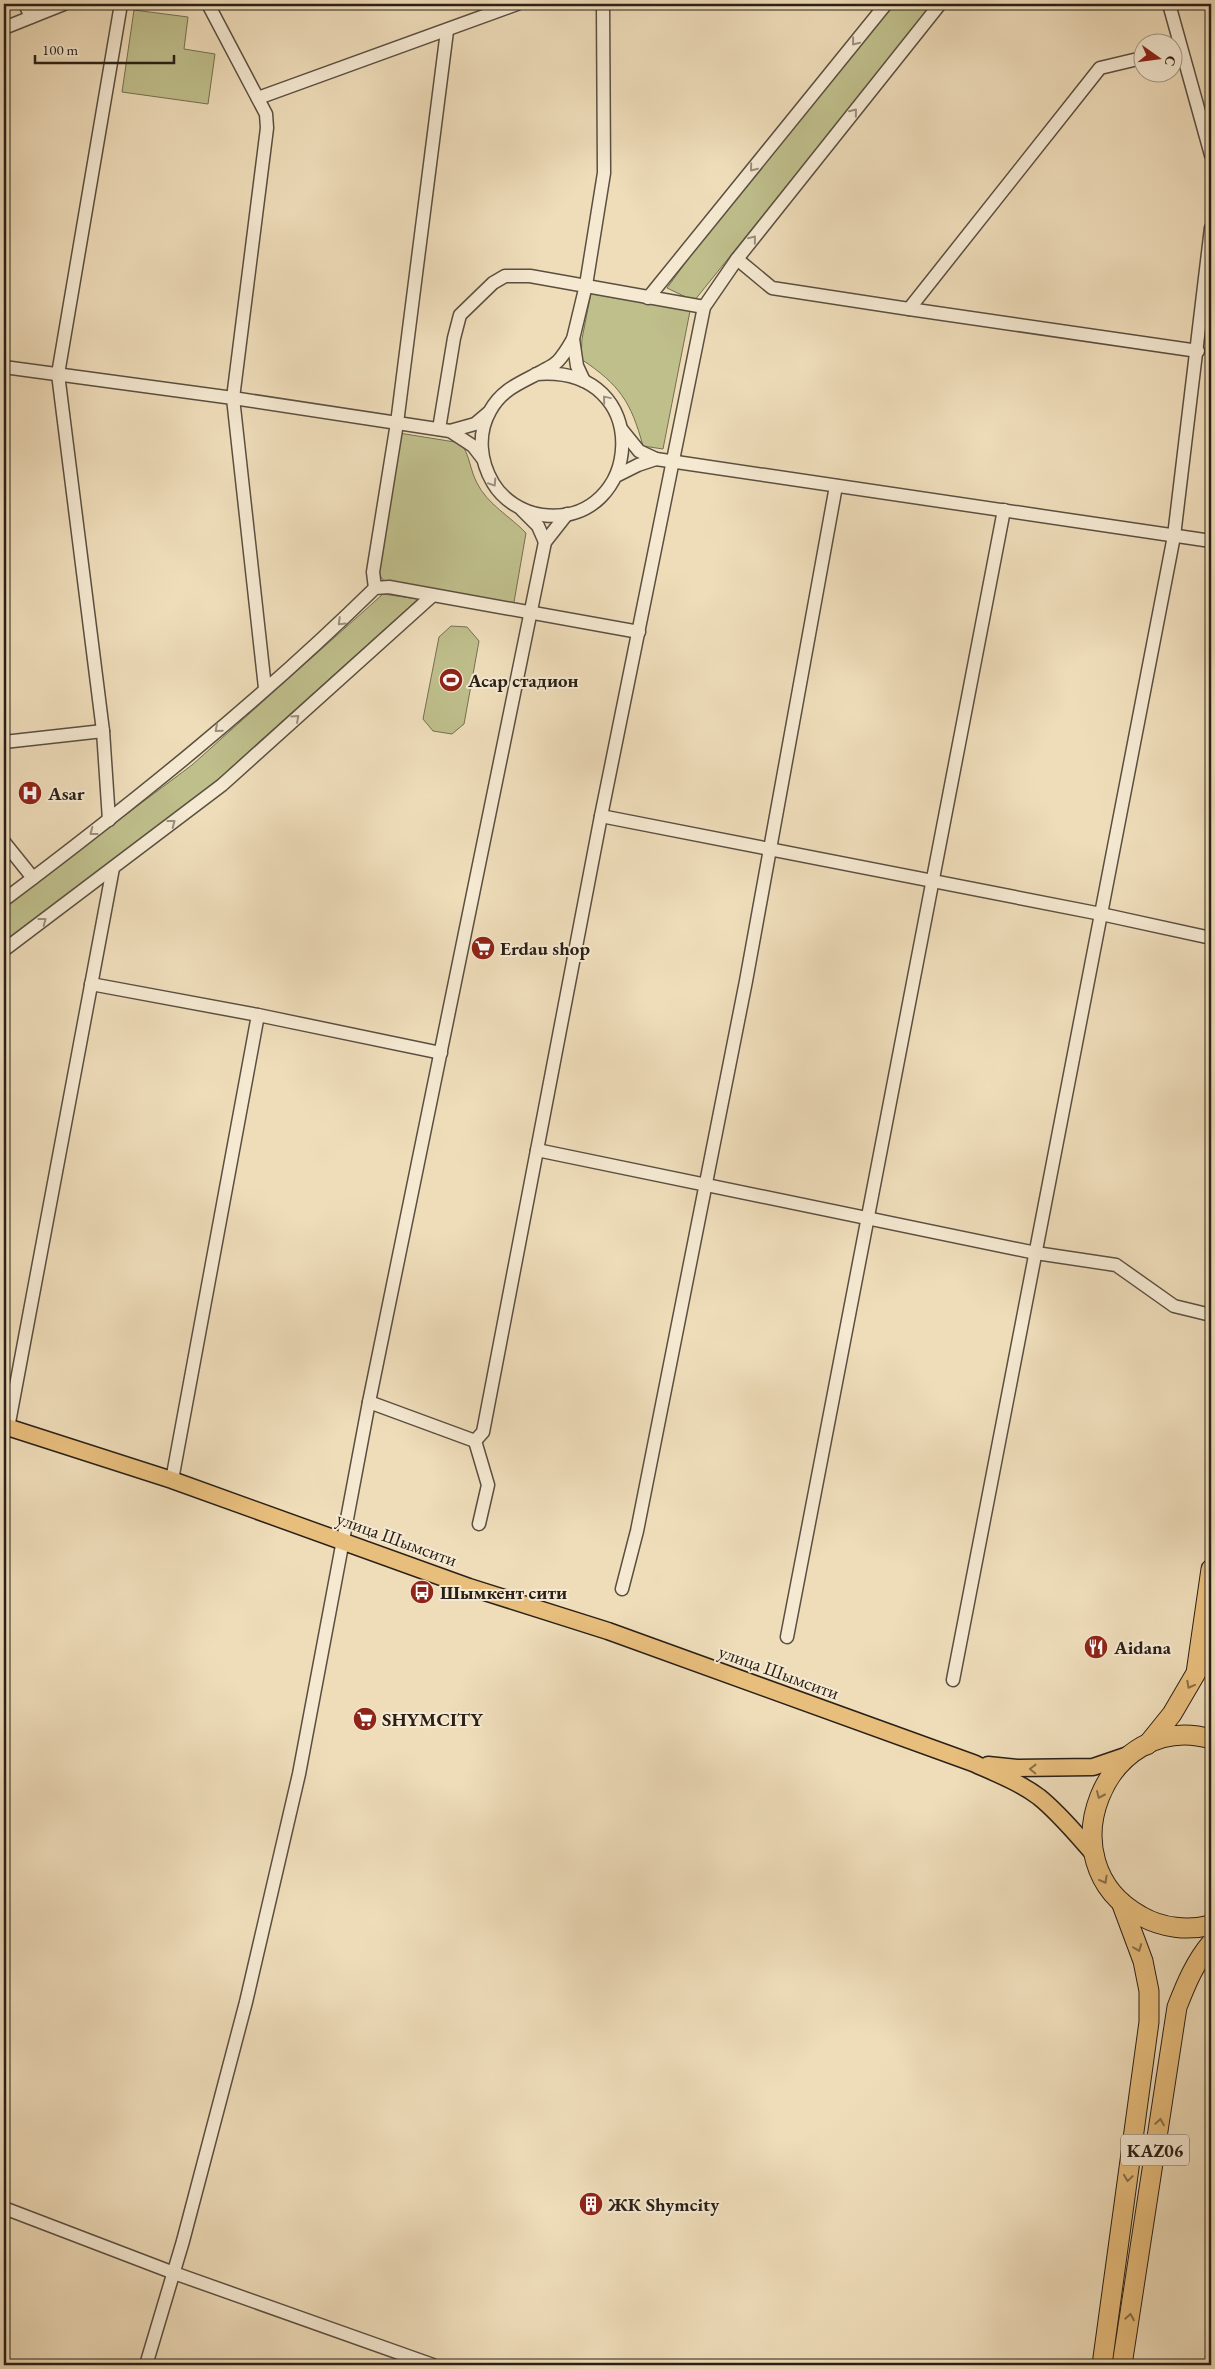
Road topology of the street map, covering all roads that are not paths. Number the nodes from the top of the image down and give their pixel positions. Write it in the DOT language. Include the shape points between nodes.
graph roads {
  1 [pos="25,4"];
  2 [pos="64,4"];
  3 [pos="121,4"];
  4 [pos="208,4"];
  5 [pos="517,4"];
  6 [pos="603,4"];
  7 [pos="886,4"];
  8 [pos="940,4"];
  9 [pos="1169,4"];
  10 [pos="31,17"];
  11 [pos="4,28"];
  12 [pos="447,31"];
  13 [pos="1173,32"];
  14 [pos="1132,60"];
  15 [pos="1182,69"];
  16 [pos="258,98"];
  17 [pos="1211,155"];
  18 [pos="1211,228"];
  19 [pos="737,259"];
  20 [pos="586,285"];
  21 [pos="648,298"];
  22 [pos="704,307"];
  23 [pos="909,309"];
  24 [pos="573,339"];
  25 [pos="1198,351"];
  26 [pos="4,367"];
  27 [pos="58,374"];
  28 [pos="536,374"];
  29 [pos="584,381"];
  30 [pos="233,398"];
  31 [pos="489,412"];
  32 [pos="397,423"];
  33 [pos="445,430"];
  34 [pos="622,430"];
  35 [pos="483,459"];
  36 [pos="656,459"];
  37 [pos="674,460"];
  38 [pos="616,476"];
  39 [pos="836,486"];
  40 [pos="520,508"];
  41 [pos="1004,510"];
  42 [pos="567,514"];
  43 [pos="1174,536"];
  44 [pos="545,542"];
  45 [pos="1211,542"];
  46 [pos="376,588"];
  47 [pos="432,596"];
  48 [pos="530,613"];
  49 [pos="639,632"];
  50 [pos="265,688"];
  51 [pos="103,730"];
  52 [pos="4,742"];
  53 [pos="601,816"];
  54 [pos="109,820"];
  55 [pos="4,842"];
  56 [pos="770,851"];
  57 [pos="113,868"];
  58 [pos="33,878"];
  59 [pos="933,881"];
  60 [pos="4,900"];
  61 [pos="1101,914"];
  62 [pos="1211,938"];
  63 [pos="4,950"];
  64 [pos="91,984"];
  65 [pos="258,1015"];
  66 [pos="441,1053"];
  67 [pos="537,1150"];
  68 [pos="704,1184"];
  69 [pos="868,1218"];
  70 [pos="1036,1253"];
  71 [pos="1211,1315"];
  72 [pos="369,1402"];
  73 [pos="6,1427"];
  74 [pos="475,1441"];
  75 [pos="172,1480"];
  76 [pos="479,1524"];
  77 [pos="343,1540"];
  78 [pos="1211,1568"];
  79 [pos="622,1589"];
  80 [pos="787,1637"];
  81 [pos="953,1680"];
  82 [pos="1211,1740"];
  83 [pos="1140,1749"];
  84 [pos="973,1763"];
  85 [pos="1093,1853"];
  86 [pos="1121,1902"];
  87 [pos="1211,1925"];
  88 [pos="1211,1943"];
  89 [pos="4,2208"];
  90 [pos="174,2273"];
  91 [pos="146,2365"];
  92 [pos="433,2365"];
  93 [pos="1102,2365"];
  94 [pos="1122,2365"];
  1 -- 10 [label="street"];
  2 -- 10 [label="street"];
  3 -- 27 [label="street"];
  4 -- 16 [label="street"];
  5 -- 12 [label="street"];
  6 -- 20 [label="street" via="604,173"];
  7 -- 21 [label="street, one-way"];
  19 -- 8 [label="street, one-way"];
  9 -- 13 [label="street"];
  10 -- 11 [label="street"];
  12 -- 16 [label="street"];
  12 -- 32 [label="street"];
  14 -- 23 [label="street" via="1100,68"];
  15 -- 17 [label="street"];
  16 -- 30 [label="street" via="266,114 267,128"];
  18 -- 25 [label="street"];
  19 -- 22 [label="street"];
  19 -- 23 [label="street" via="772,288"];
  20 -- 21 [label="street"];
  20 -- 24 [label="street"];
  20 -- 33 [label="street" via="530,276 506,276 493,283 460,315 454,338"];
  21 -- 22 [label="street"];
  22 -- 37 [label="street"];
  23 -- 25 [label="street"];
  24 -- 28 [label="street" via="558,362"];
  24 -- 29 [label="street" via="577,366"];
  25 -- 43 [label="street"];
  26 -- 27 [label="street"];
  27 -- 30 [label="street"];
  27 -- 51 [label="street"];
  28 -- 29 [label="street" via="554,373"];
  28 -- 31 [label="street" via="509,388"];
  34 -- 29 [label="street, one-way" via="608,401 598,389"];
  30 -- 32 [label="street"];
  30 -- 50 [label="street"];
  31 -- 33 [label="street" via="474,424"];
  31 -- 35 [label="street" via="483,427"];
  32 -- 33 [label="street"];
  32 -- 46 [label="street" via="373,572"];
  33 -- 35 [label="street" via="473,446"];
  34 -- 36 [label="street" via="639,451"];
  34 -- 38 [label="street" via="622,454"];
  35 -- 40 [label="street, one-way" via="496,488"];
  36 -- 37 [label="street"];
  36 -- 38 [label="street"];
  37 -- 39 [label="street"];
  37 -- 49 [label="street"];
  38 -- 42 [label="street" via="595,501"];
  39 -- 41 [label="street"];
  39 -- 56 [label="street"];
  40 -- 42 [label="street" via="535,514"];
  40 -- 44 [label="street" via="538,526"];
  41 -- 43 [label="street"];
  41 -- 59 [label="street"];
  42 -- 44 [label="street"];
  43 -- 45 [label="street"];
  43 -- 61 [label="street"];
  44 -- 48 [label="street"];
  46 -- 47 [label="street" via="389,587"];
  46 -- 50 [label="street, one-way"];
  47 -- 48 [label="street"];
  57 -- 47 [label="street, one-way" via="222,785"];
  48 -- 49 [label="street"];
  48 -- 66 [label="street"];
  49 -- 53 [label="street"];
  50 -- 54 [label="street, one-way" via="149,790"];
  51 -- 52 [label="street"];
  51 -- 54 [label="street"];
  53 -- 56 [label="street"];
  53 -- 67 [label="street"];
  54 -- 58 [label="street, one-way"];
  55 -- 58 [label="street"];
  56 -- 59 [label="street"];
  56 -- 68 [label="street"];
  63 -- 57 [label="street, one-way"];
  57 -- 64 [label="street"];
  58 -- 60 [label="street"];
  59 -- 61 [label="street"];
  59 -- 69 [label="street"];
  61 -- 62 [label="street"];
  61 -- 70 [label="street"];
  64 -- 65 [label="street"];
  64 -- 73 [label="street"];
  65 -- 66 [label="street"];
  65 -- 75 [label="street"];
  66 -- 72 [label="street"];
  67 -- 68 [label="street"];
  67 -- 74 [label="street" via="483,1432"];
  68 -- 69 [label="street"];
  68 -- 79 [label="street" via="637,1531"];
  69 -- 70 [label="street"];
  69 -- 80 [label="street"];
  70 -- 71 [label="street" via="1116,1265 1174,1306"];
  70 -- 81 [label="street"];
  72 -- 74 [label="street"];
  72 -- 77 [label="street"];
  73 -- 75 [label="main road, улица Шымсити"];
  74 -- 76 [label="street" via="488,1485"];
  75 -- 77 [label="main road, улица Шымсити"];
  77 -- 84 [label="main road, улица Шымсити"];
  77 -- 90 [label="street" via="299,1774 246,2002"];
  78 -- 83 [label="highway, KАZ06, one-way" via="1196,1673 1172,1714"];
  82 -- 83 [label="highway, KАZ06" via="1176,1737"];
  83 -- 84 [label="main road, улица Шымсити, one-way" via="1093,1767 1017,1768"];
  83 -- 85 [label="highway, KАZ06, one-way" via="1112,1773 1098,1797 1091,1825"];
  84 -- 85 [label="main road, улица Шымсити" via="1037,1796"];
  85 -- 86 [label="highway, KАZ06, one-way" via="1099,1872"];
  86 -- 87 [label="highway, KАZ06" via="1136,1914 1158,1924 1182,1928"];
  86 -- 93 [label="highway, KАZ06, one-way" via="1149,1991 1149,2022"];
  94 -- 88 [label="highway, KАZ06, one-way" via="1177,2007 1188,1979"];
  89 -- 90 [label="street"];
  90 -- 91 [label="street"];
  90 -- 92 [label="street"];
}
